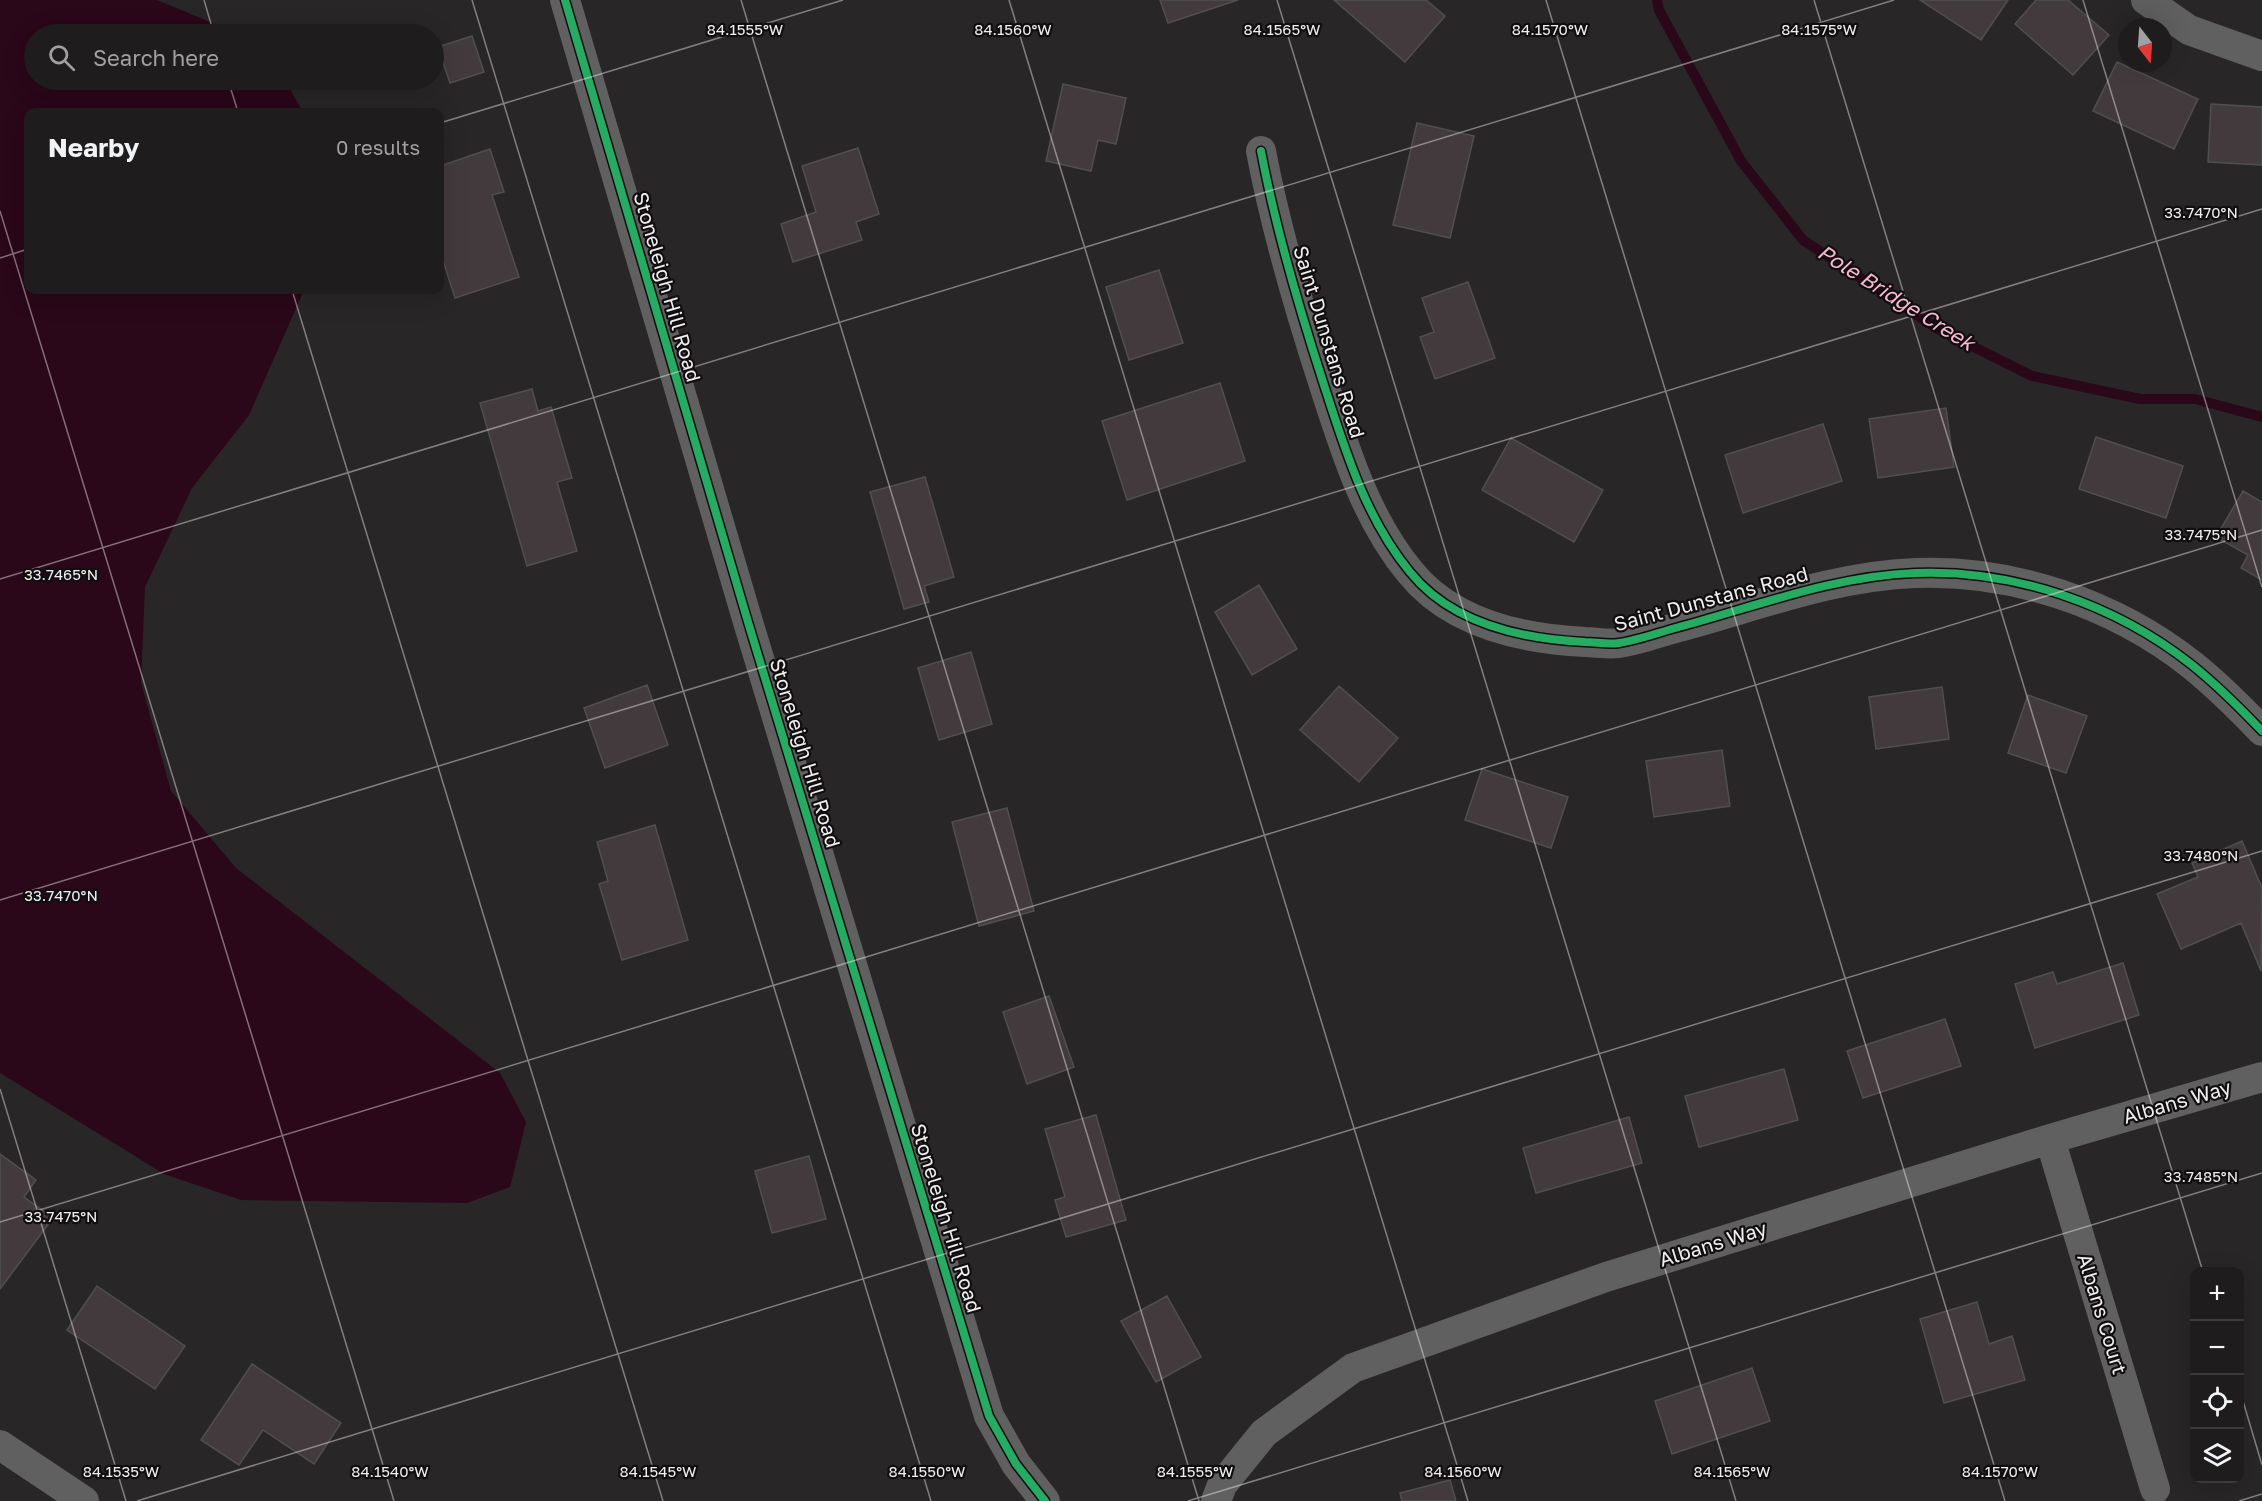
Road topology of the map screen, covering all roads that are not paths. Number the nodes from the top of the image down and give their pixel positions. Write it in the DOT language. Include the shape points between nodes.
graph roads {
  1 [pos="565,0"];
  2 [pos="2146,0"];
  3 [pos="2262,56"];
  4 [pos="1261,151"];
  5 [pos="2262,731"];
  6 [pos="2262,1077"];
  7 [pos="2050,1139"];
  8 [pos="3,1452"];
  9 [pos="2155,1489"];
  10 [pos="84,1501"];
  11 [pos="1045,1501"];
  12 [pos="1216,1501"];
  1 -- 11 [label="street, Stoneleigh Hill Road" via="748,622 989,1416 1016,1464"];
  2 -- 3 [label="street" via="2189,30"];
  4 -- 5 [label="street, Saint Dunstans Road" via="1274,218 1344,445 1378,529 1411,574 1440,601 1479,622 1517,632 1566,641 1618,643 1834,582 1916,573 1990,577 2055,593 2146,633 2191,664"];
  6 -- 7 [label="street, Albans Way"];
  7 -- 9 [label="street, Albans Court"];
  7 -- 12 [label="street, Albans Way" via="1606,1278 1353,1368 1264,1433 1222,1485"];
  8 -- 10 [label="street"];
}
